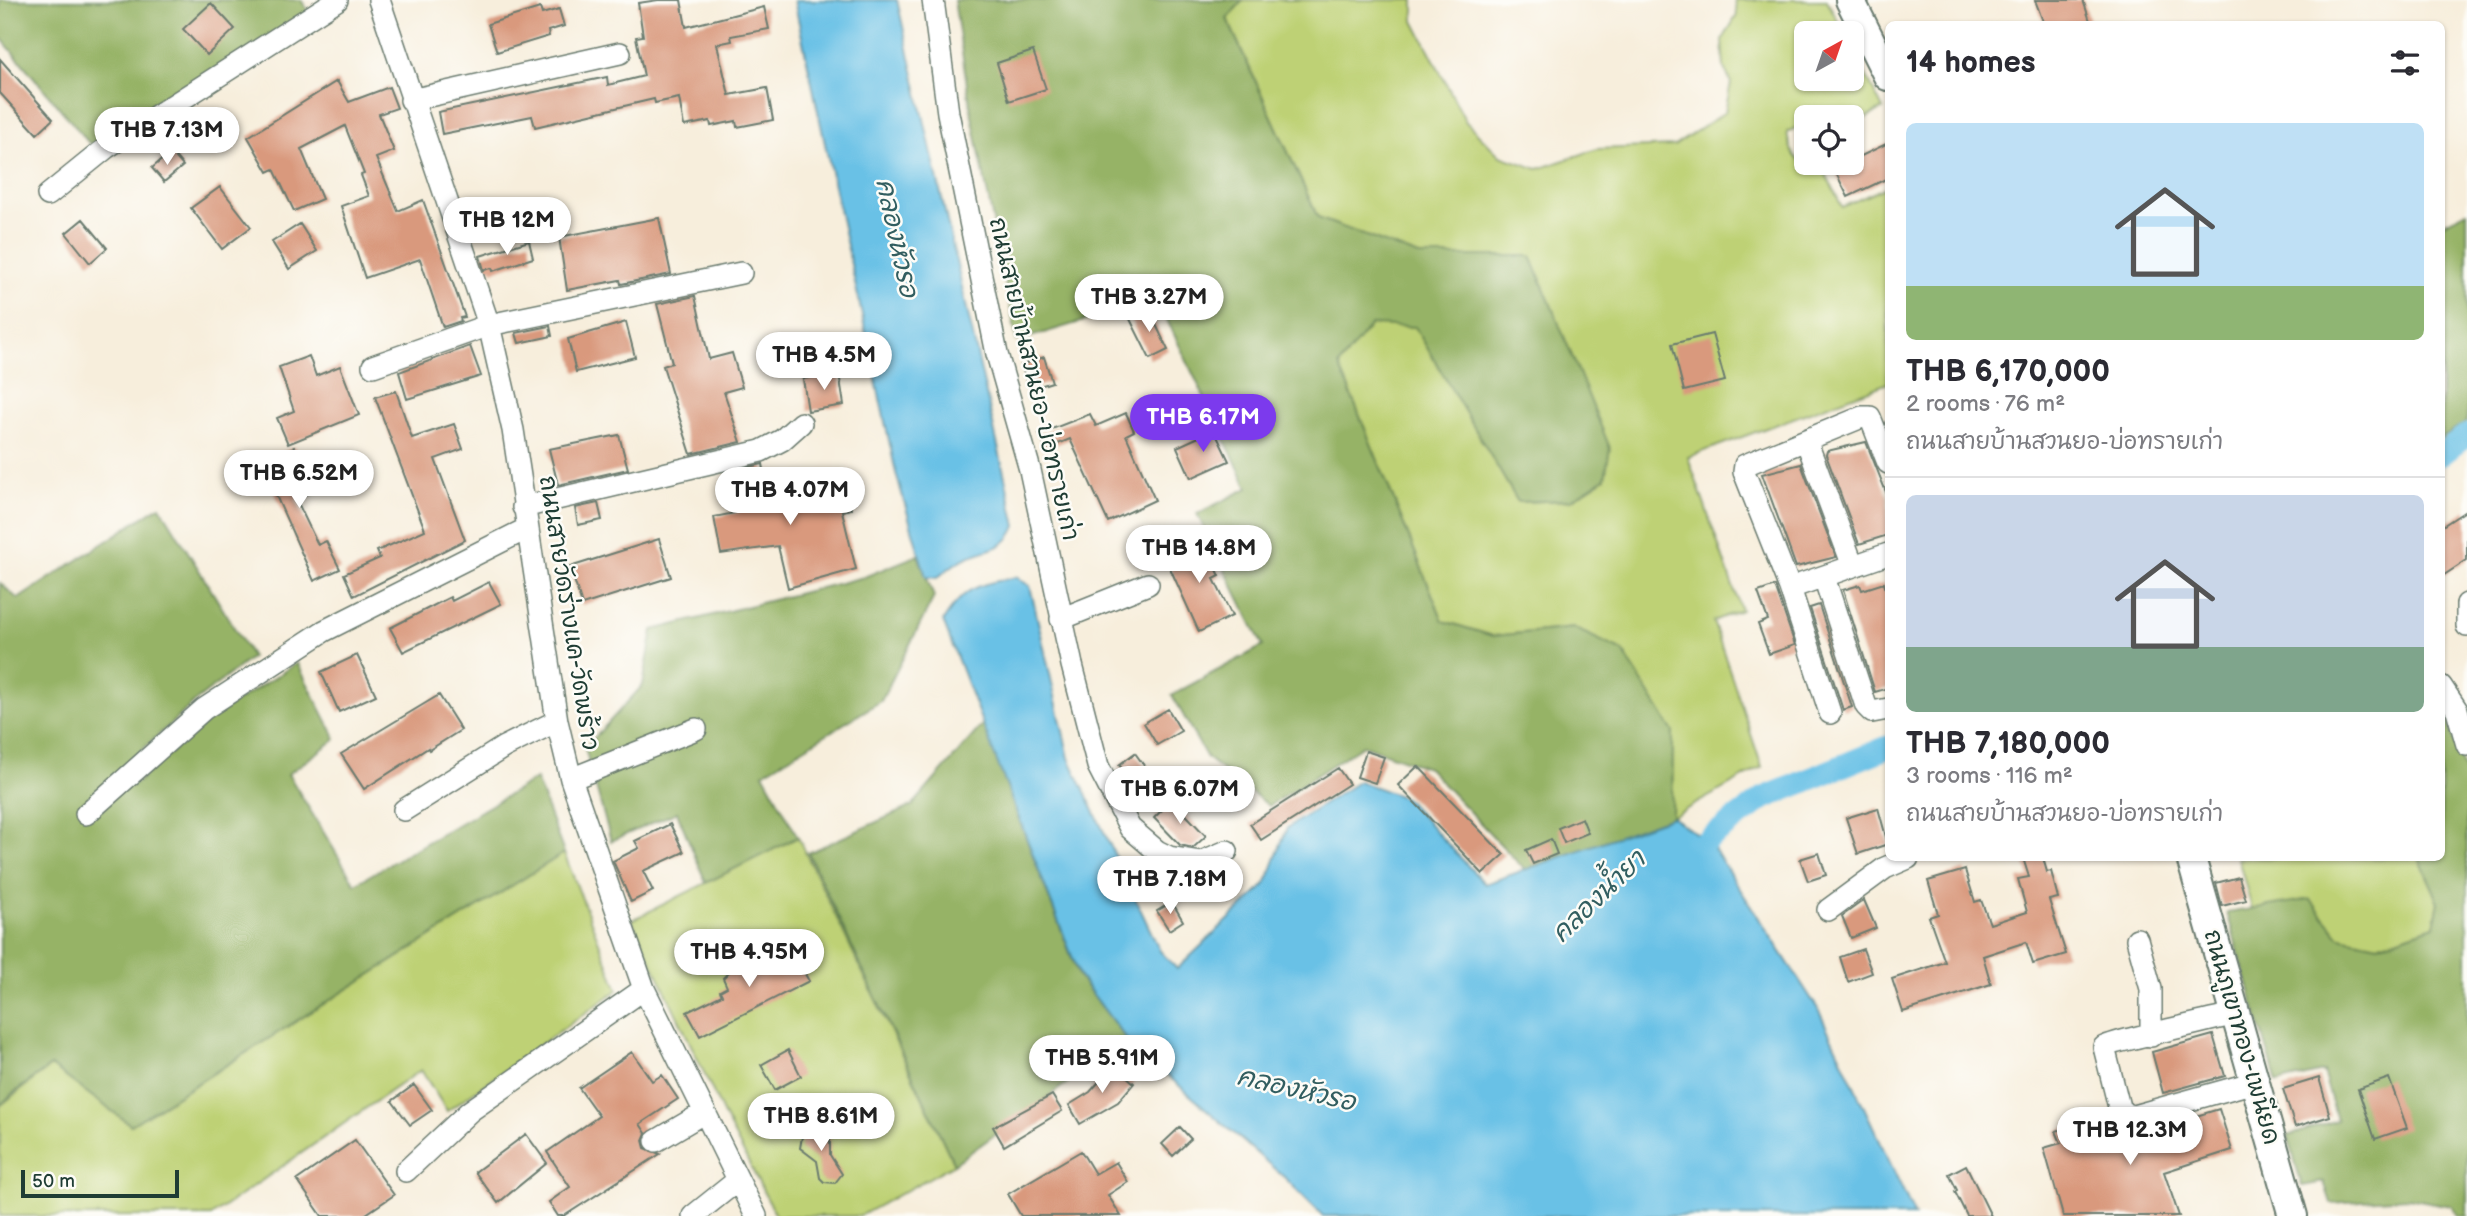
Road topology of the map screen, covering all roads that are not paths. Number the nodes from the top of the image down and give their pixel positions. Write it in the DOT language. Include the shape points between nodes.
graph roads {
  1 [pos="337,0"];
  2 [pos="379,0"];
  3 [pos="933,0"];
  4 [pos="1850,0"];
  5 [pos="621,52"];
  6 [pos="1885,70"];
  7 [pos="411,100"];
  8 [pos="48,195"];
  9 [pos="741,273"];
  10 [pos="489,325"];
  11 [pos="373,366"];
  12 [pos="801,423"];
  13 [pos="1806,440"];
  14 [pos="1884,440"];
  15 [pos="523,507"];
  16 [pos="526,529"];
  17 [pos="1885,559"];
  18 [pos="1853,566"];
  19 [pos="1824,577"];
  20 [pos="1148,584"];
  21 [pos="1790,589"];
  22 [pos="2467,604"];
  23 [pos="1061,619"];
  24 [pos="2467,626"];
  25 [pos="2445,691"];
  26 [pos="1885,710"];
  27 [pos="1830,713"];
  28 [pos="557,721"];
  29 [pos="696,729"];
  30 [pos="2467,745"];
  31 [pos="571,779"];
  32 [pos="404,810"];
  33 [pos="86,814"];
  34 [pos="1227,851"];
  35 [pos="1901,861"];
  36 [pos="2192,861"];
  37 [pos="1828,910"];
  38 [pos="2137,939"];
  39 [pos="644,989"];
  40 [pos="2236,1014"];
  41 [pos="2151,1036"];
  42 [pos="2255,1082"];
  43 [pos="705,1112"];
  44 [pos="656,1141"];
  45 [pos="406,1171"];
  46 [pos="738,1180"];
  47 [pos="693,1216"];
  48 [pos="756,1216"];
  49 [pos="2293,1216"];
  1 -- 8 [label="street" via="106,148"];
  2 -- 7 [label="street, ถนนสายวัดร่างแค-วัดพร้าว"];
  3 -- 23 [label="street, ถนนสายบ้านสวนยอ-บ่อทรายเก่า" via="948,113 997,354 1030,470"];
  4 -- 6 [label="main road"];
  5 -- 7 [label="street"];
  7 -- 10 [label="street, ถนนสายวัดร่างแค-วัดพร้าว"];
  9 -- 10 [label="street"];
  10 -- 11 [label="street"];
  10 -- 15 [label="street, ถนนสายวัดร่างแค-วัดพร้าว" via="513,430"];
  12 -- 15 [label="street" via="761,451"];
  13 -- 14 [label="street" via="1862,416 1870,417"];
  13 -- 18 [label="street"];
  13 -- 21 [label="street" via="1749,461 1744,472"];
  15 -- 16 [label="street, ถนนสายวัดร่างแค-วัดพร้าว"];
  16 -- 28 [label="street, ถนนสายวัดร่างแค-วัดพร้าว"];
  16 -- 33 [label="street" via="324,631 204,709"];
  17 -- 18 [label="street"];
  18 -- 19 [label="street"];
  19 -- 21 [label="street"];
  19 -- 26 [label="street" via="1866,706 1872,712"];
  20 -- 23 [label="street"];
  21 -- 27 [label="street"];
  22 -- 24 [label="street"];
  23 -- 34 [label="street, ถนนสายบ้านสวนยอ-บ่อทรายเก่า" via="1098,766 1130,828 1169,857 1201,862"];
  25 -- 30 [label="street" via="2457,710"];
  28 -- 31 [label="street, ถนนสายวัดร่างแค-วัดพร้าว"];
  28 -- 32 [label="street" via="504,747"];
  29 -- 31 [label="street"];
  31 -- 39 [label="street, ถนนสายวัดร่างแค-วัดพร้าว"];
  35 -- 37 [label="street"];
  36 -- 40 [label="main road, ถนนภูเขาทอง-เพนียด"];
  38 -- 41 [label="street" via="2151,989"];
  39 -- 43 [label="street, ถนนสายวัดร่างแค-วัดพร้าว"];
  39 -- 45 [label="street" via="470,1111"];
  40 -- 41 [label="street"];
  40 -- 42 [label="main road, ถนนภูเขาทอง-เพนียด"];
  41 -- 42 [label="street" via="2110,1042 2104,1047 2119,1107 2125,1114 2133,1116"];
  42 -- 49 [label="main road, ถนนภูเขาทอง-เพนียด"];
  43 -- 44 [label="street"];
  43 -- 46 [label="street, ถนนสายวัดร่างแค-วัดพร้าว"];
  46 -- 47 [label="street"];
  46 -- 48 [label="street, ถนนสายวัดร่างแค-วัดพร้าว"];
}
